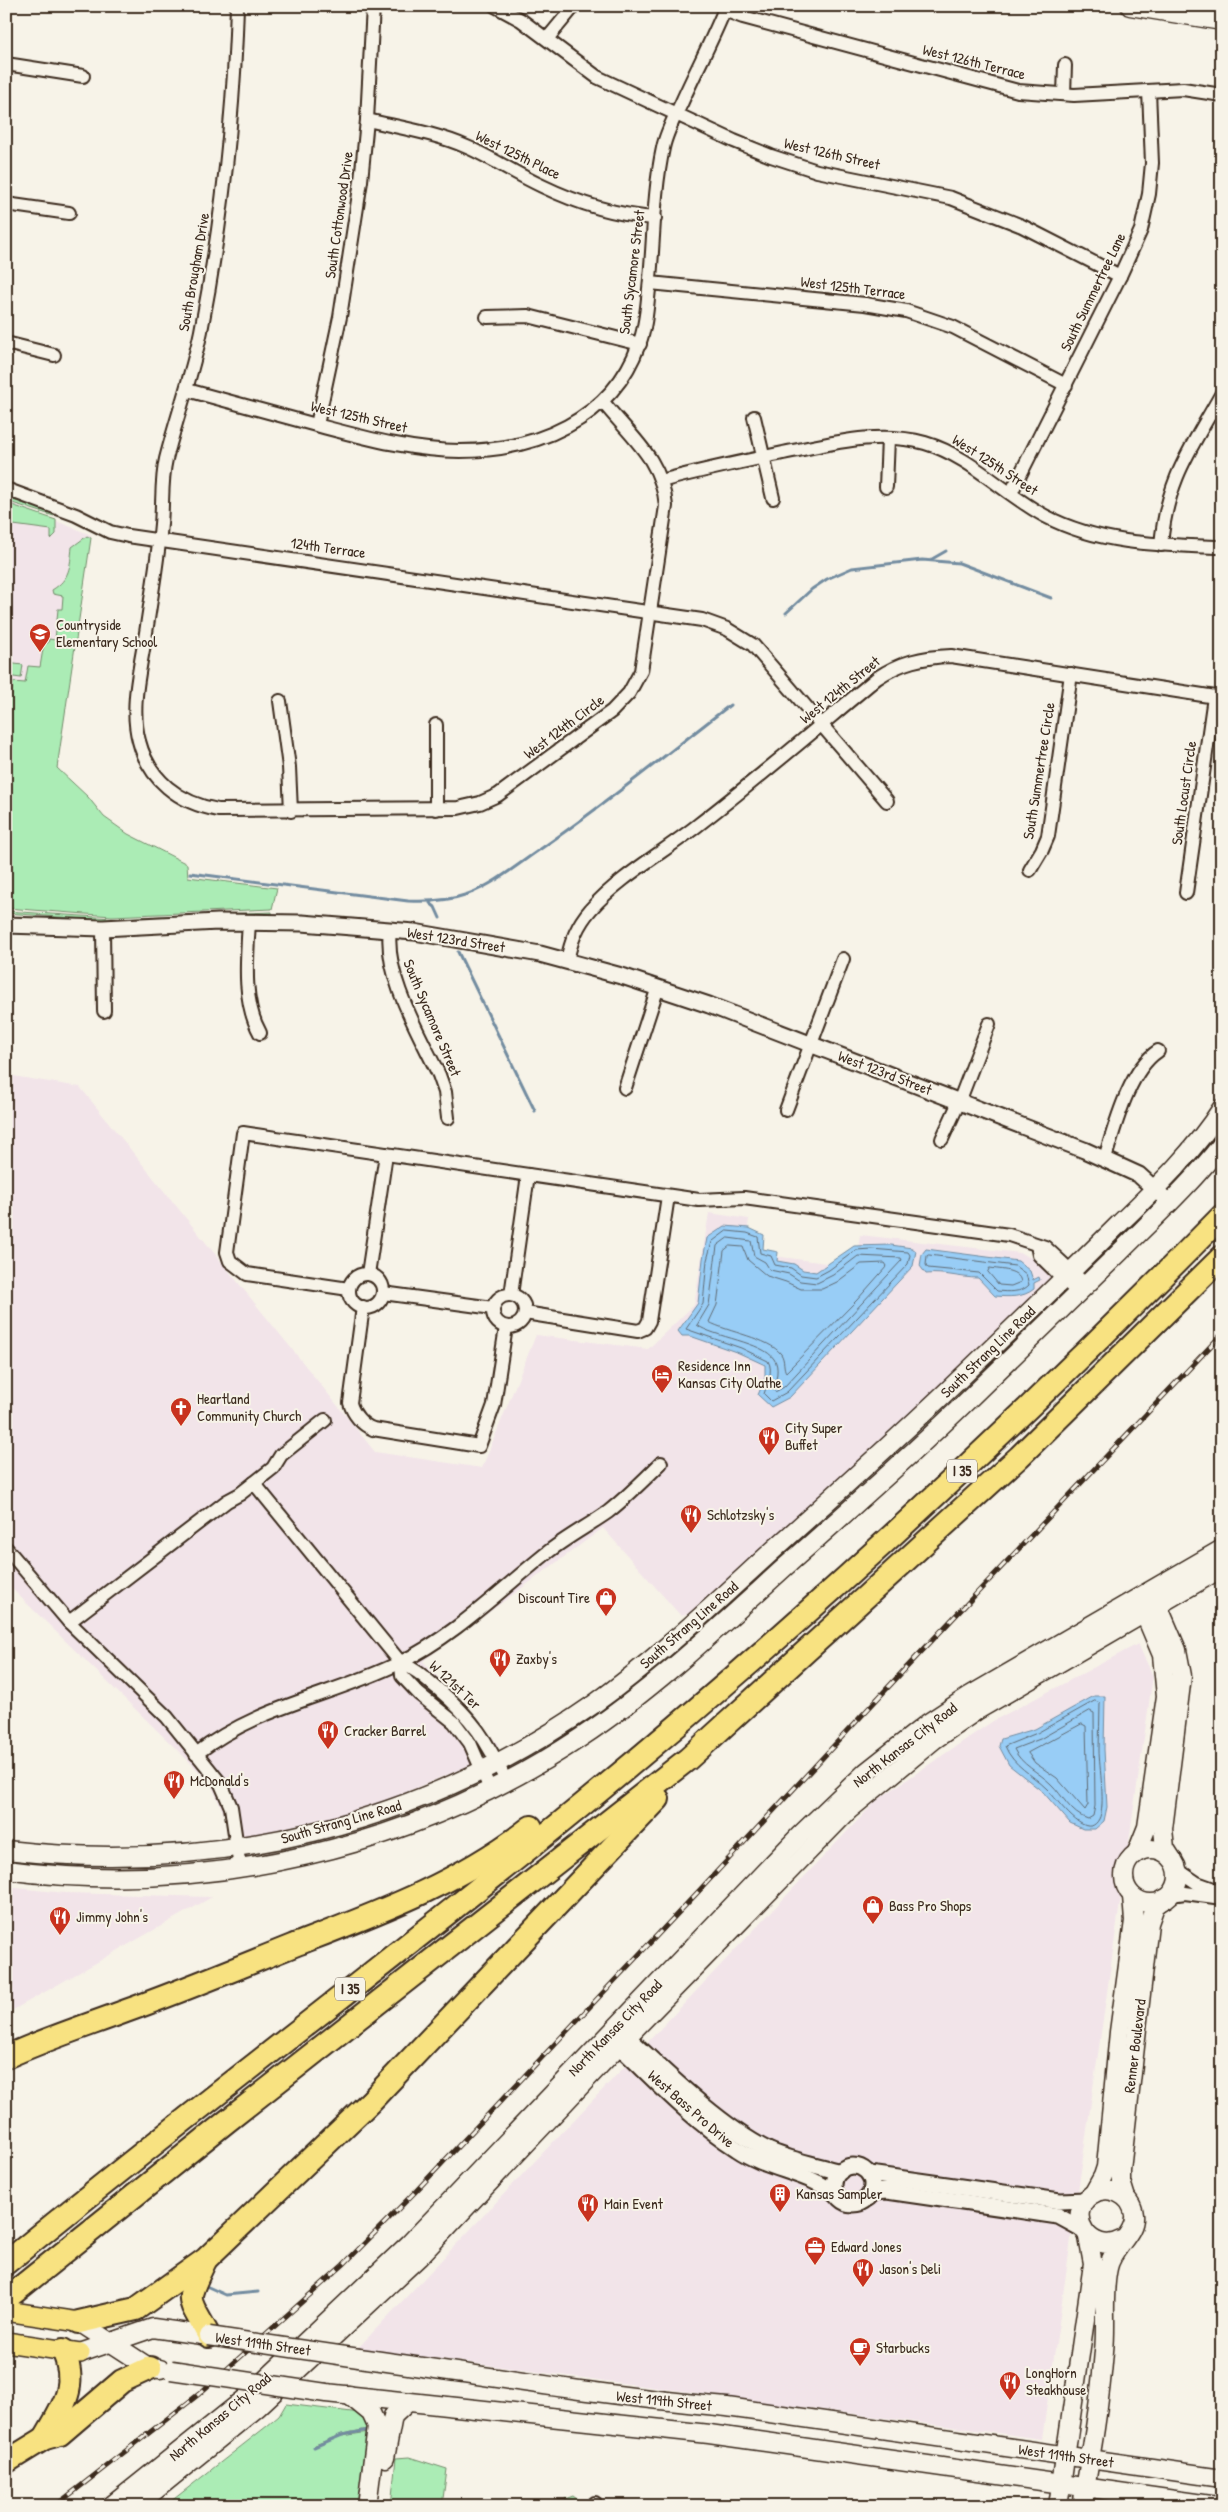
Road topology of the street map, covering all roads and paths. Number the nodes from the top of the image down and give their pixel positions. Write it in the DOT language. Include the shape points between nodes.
graph roads {
  1 [pos="238,6"];
  2 [pos="373,6"];
  3 [pos="495,6"];
  4 [pos="1130,6"];
  5 [pos="725,8"];
  6 [pos="571,10"];
  7 [pos="1222,21"];
  8 [pos="547,39"];
  9 [pos="6,64"];
  10 [pos="1065,65"];
  11 [pos="83,76"];
  12 [pos="1150,91"];
  13 [pos="1064,94"];
  14 [pos="1222,95"];
  15 [pos="676,114"];
  16 [pos="367,120"];
  17 [pos="6,204"];
  18 [pos="69,213"];
  19 [pos="655,218"];
  20 [pos="1120,276"];
  21 [pos="650,283"];
  22 [pos="487,317"];
  23 [pos="6,343"];
  24 [pos="640,344"];
  25 [pos="54,355"];
  26 [pos="1066,385"];
  27 [pos="187,390"];
  28 [pos="1222,393"];
  29 [pos="602,402"];
  30 [pos="1218,409"];
  31 [pos="754,417"];
  32 [pos="317,425"];
  33 [pos="888,438"];
  34 [pos="528,443"];
  35 [pos="763,457"];
  36 [pos="661,481"];
  37 [pos="886,487"];
  38 [pos="6,490"];
  39 [pos="1010,493"];
  40 [pos="772,498"];
  41 [pos="159,540"];
  42 [pos="1161,545"];
  43 [pos="1222,548"];
  44 [pos="652,612"];
  45 [pos="1071,674"];
  46 [pos="1218,697"];
  47 [pos="280,702"];
  48 [pos="822,724"];
  49 [pos="436,725"];
  50 [pos="887,801"];
  51 [pos="436,809"];
  52 [pos="292,810"];
  53 [pos="1030,870"];
  54 [pos="1186,893"];
  55 [pos="248,922"];
  56 [pos="6,925"];
  57 [pos="103,928"];
  58 [pos="390,930"];
  59 [pos="843,959"];
  60 [pos="567,961"];
  61 [pos="658,987"];
  62 [pos="104,1011"];
  63 [pos="989,1024"];
  64 [pos="260,1033"];
  65 [pos="811,1044"];
  66 [pos="1158,1052"];
  67 [pos="625,1088"];
  68 [pos="959,1102"];
  69 [pos="1222,1108"];
  70 [pos="786,1110"];
  71 [pos="448,1118"];
  72 [pos="942,1139"];
  73 [pos="1222,1144"];
  74 [pos="386,1154"];
  75 [pos="1105,1158"];
  76 [pos="528,1175"];
  77 [pos="1155,1188"];
  78 [pos="668,1196"];
  79 [pos="1170,1203"];
  80 [pos="1222,1216"];
  81 [pos="1222,1257"];
  82 [pos="368,1274"];
  83 [pos="1067,1275"];
  84 [pos="349,1289"];
  85 [pos="1082,1289"];
  86 [pos="382,1293"];
  87 [pos="511,1295"];
  88 [pos="363,1307"];
  89 [pos="492,1308"];
  90 [pos="525,1313"];
  91 [pos="506,1327"];
  92 [pos="325,1420"];
  93 [pos="661,1463"];
  94 [pos="254,1483"];
  95 [pos="6,1548"];
  96 [pos="1222,1549"];
  97 [pos="1222,1568"];
  98 [pos="1147,1601"];
  99 [pos="69,1622"];
  100 [pos="401,1663"];
  101 [pos="691,1713"];
  102 [pos="196,1754"];
  103 [pos="688,1759"];
  104 [pos="498,1763"];
  105 [pos="481,1772"];
  106 [pos="506,1781"];
  107 [pos="490,1789"];
  108 [pos="236,1848"];
  109 [pos="6,1850"];
  110 [pos="1137,1852"];
  111 [pos="1175,1865"];
  112 [pos="240,1868"];
  113 [pos="6,1870"];
  114 [pos="1222,1892"];
  115 [pos="1132,1896"];
  116 [pos="1167,1897"];
  117 [pos="1222,1898"];
  118 [pos="618,2036"];
  119 [pos="6,2057"];
  120 [pos="840,2172"];
  121 [pos="869,2174"];
  122 [pos="837,2195"];
  123 [pos="1089,2197"];
  124 [pos="868,2198"];
  125 [pos="1126,2198"];
  126 [pos="1085,2233"];
  127 [pos="1121,2240"];
  128 [pos="206,2259"];
  129 [pos="6,2263"];
  130 [pos="6,2299"];
  131 [pos="6,2312"];
  132 [pos="79,2322"];
  133 [pos="209,2336"];
  134 [pos="6,2342"];
  135 [pos="109,2343"];
  136 [pos="71,2352"];
  137 [pos="160,2369"];
  138 [pos="349,2395"];
  139 [pos="408,2402"];
  140 [pos="45,2438"];
  141 [pos="1065,2456"];
  142 [pos="1089,2460"];
  143 [pos="6,2462"];
  144 [pos="1222,2478"];
  145 [pos="1062,2484"];
  146 [pos="1086,2487"];
  147 [pos="110,2506"];
  148 [pos="136,2506"];
  149 [pos="367,2506"];
  150 [pos="378,2506"];
  151 [pos="1058,2506"];
  152 [pos="1082,2506"];
  153 [pos="1217,2506"];
  1 -- 27 [label="street, South Brougham Drive" via="230,131 220,216 205,309"];
  2 -- 16 [label="street, South Cottonwood Drive"];
  3 -- 8 [label="street, West 126th Street"];
  4 -- 7 [label="main road"];
  5 -- 13 [label="street, West 126th Terrace" via="743,17 1003,88"];
  5 -- 15 [label="street, South Sycamore Street"];
  6 -- 8 [label="street"];
  8 -- 15 [label="street, West 126th Street" via="597,77"];
  9 -- 11 [label="street"];
  10 -- 13 [label="street"];
  12 -- 13 [label="street, West 126th Terrace"];
  12 -- 14 [label="street, West 126th Terrace" via="1183,89"];
  12 -- 20 [label="street, South Summertree Lane" via="1152,163 1149,194 1141,230"];
  15 -- 19 [label="street, South Sycamore Street" via="662,149"];
  15 -- 20 [label="street, West 126th Street" via="791,163 928,192 983,210"];
  16 -- 19 [label="street, West 125th Place" via="433,134 582,202"];
  16 -- 32 [label="street, South Cottonwood Drive" via="350,263"];
  17 -- 18 [label="street"];
  19 -- 21 [label="street, South Sycamore Street"];
  20 -- 26 [label="street, South Summertree Lane"];
  21 -- 24 [label="street, South Sycamore Street"];
  21 -- 26 [label="street, West 125th Terrace" via="865,304 906,311 953,328"];
  22 -- 24 [label="street" via="528,316"];
  23 -- 25 [label="street"];
  24 -- 29 [label="street, South Sycamore Street" via="625,374"];
  26 -- 39 [label="street, South Summertree Lane"];
  27 -- 32 [label="street, West 125th Street"];
  27 -- 41 [label="street, South Brougham Drive" via="166,459"];
  28 -- 30 [label="street"];
  29 -- 34 [label="street, South Sycamore Street" via="583,418"];
  29 -- 36 [label="street" via="647,453"];
  30 -- 42 [label="street" via="1182,462 1175,478 1166,506"];
  31 -- 35 [label="street"];
  32 -- 34 [label="street, West 125th Street" via="374,440 458,451"];
  33 -- 35 [label="street, West 125th Street" via="859,438"];
  33 -- 37 [label="street"];
  33 -- 39 [label="street, West 125th Street" via="939,448"];
  35 -- 36 [label="street, West 125th Street"];
  35 -- 40 [label="street"];
  36 -- 44 [label="street" via="666,506"];
  38 -- 41 [label="street, 124th Terrace" via="76,515 110,532"];
  39 -- 42 [label="street, West 125th Street" via="1044,516 1087,534"];
  41 -- 44 [label="street, 124th Terrace"];
  41 -- 52 [label="street, West 124th Circle" via="136,716 138,740 146,761 164,785 194,804 218,810"];
  42 -- 43 [label="street, West 125th Street"];
  44 -- 48 [label="street, 124th Terrace" via="702,620 741,637 769,661"];
  44 -- 51 [label="street, West 124th Circle" via="641,671 630,693 612,711 498,795 469,806"];
  45 -- 46 [label="street, West 124th Street"];
  45 -- 48 [label="street, West 124th Street" via="950,656 925,657 889,670"];
  45 -- 53 [label="street, South Summertree Circle" via="1048,836"];
  46 -- 54 [label="street, South Locust Circle"];
  47 -- 52 [label="street"];
  48 -- 50 [label="street, 124th Terrace"];
  48 -- 60 [label="street, West 124th Street" via="698,826 608,893 580,924 573,936"];
  49 -- 51 [label="street"];
  51 -- 52 [label="street, West 124th Circle"];
  55 -- 57 [label="street, West 123rd Street"];
  55 -- 58 [label="street, West 123rd Street" via="302,922"];
  55 -- 64 [label="street" via="249,998 253,1022"];
  56 -- 57 [label="street, West 123rd Street"];
  57 -- 62 [label="street"];
  58 -- 60 [label="street, West 123rd Street" via="456,938"];
  58 -- 71 [label="street, South Sycamore Street" via="393,974 445,1092"];
  59 -- 65 [label="street"];
  60 -- 61 [label="street, West 123rd Street"];
  61 -- 65 [label="street, West 123rd Street"];
  61 -- 67 [label="street"];
  63 -- 68 [label="street"];
  65 -- 68 [label="street, West 123rd Street"];
  65 -- 70 [label="street"];
  66 -- 75 [label="street" via="1147,1058 1133,1083"];
  68 -- 72 [label="street"];
  68 -- 75 [label="street, West 123rd Street"];
  69 -- 77 [label="main road, South Strang Line Road" via="1199,1140"];
  73 -- 79 [label="main road, South Strang Line Road"];
  74 -- 76 [label="street"];
  74 -- 82 [label="street"];
  74 -- 84 [label="street" via="243,1133 227,1252 230,1261 246,1274"];
  75 -- 77 [label="street, West 123rd Street" via="1139,1175"];
  76 -- 78 [label="street"];
  76 -- 87 [label="street"];
  77 -- 79 [label="street, West 123rd Street"];
  77 -- 83 [label="main road, South Strang Line Road"];
  78 -- 83 [label="street" via="699,1200 744,1198 1009,1235 1045,1247"];
  78 -- 90 [label="street" via="649,1321 645,1328 638,1331"];
  79 -- 85 [label="main road, South Strang Line Road"];
  80 -- 101 [label="highway, I 35" via="947,1486"];
  81 -- 103 [label="highway, I 35" via="1012,1464"];
  82 -- 84 [label="street" via="358,1277"];
  82 -- 86 [label="street" via="381,1283"];
  83 -- 85 [label="street"];
  83 -- 104 [label="main road, South Strang Line Road" via="904,1433 698,1619 598,1701"];
  84 -- 88 [label="street" via="352,1300"];
  85 -- 106 [label="main road, South Strang Line Road" via="919,1448 647,1690 578,1740"];
  86 -- 88 [label="street" via="376,1304"];
  86 -- 89 [label="street"];
  87 -- 89 [label="street" via="499,1297"];
  87 -- 90 [label="street" via="523,1303"];
  88 -- 91 [label="street" via="350,1403 352,1410 373,1429 480,1446 494,1405"];
  89 -- 91 [label="street" via="494,1318"];
  90 -- 91 [label="street" via="520,1322"];
  92 -- 94 [label="street" via="281,1455 273,1468"];
  93 -- 100 [label="street" via="625,1498 549,1550 454,1630"];
  94 -- 99 [label="street"];
  94 -- 100 [label="street"];
  95 -- 99 [label="street"];
  96 -- 98 [label="main road"];
  97 -- 98 [label="main road"];
  98 -- 110 [label="main road" via="1162,1655 1166,1696 1147,1827"];
  98 -- 111 [label="main road" via="1177,1650 1182,1676 1163,1829 1165,1848"];
  98 -- 118 [label="main road, North Kansas City Road" via="976,1711 904,1763 848,1810"];
  99 -- 102 [label="street" via="167,1717"];
  100 -- 102 [label="street" via="275,1709 220,1736"];
  100 -- 104 [label="street, W 121st Ter" via="414,1669 465,1712"];
  100 -- 105 [label="street, W 121st Ter" via="402,1676 454,1722 470,1743"];
  101 -- 119 [label="highway" via="671,1717 512,1843 449,1880 382,1912 128,2011 37,2042"];
  101 -- 129 [label="highway, I 35" via="472,1895 208,2100"];
  102 -- 108 [label="street" via="221,1784 230,1807"];
  103 -- 128 [label="highway" via="681,1777 635,1821 436,2034"];
  103 -- 130 [label="highway, I 35"];
  104 -- 105 [label="main road, South Strang Line Road"];
  104 -- 106 [label="street, W 121st Ter"];
  105 -- 107 [label="street, W 121st Ter"];
  105 -- 108 [label="main road, South Strang Line Road" via="437,1792 364,1818 321,1831"];
  106 -- 107 [label="main road, South Strang Line Road"];
  107 -- 112 [label="main road, South Strang Line Road" via="450,1809 371,1838"];
  108 -- 109 [label="main road, South Strang Line Road" via="105,1857"];
  108 -- 112 [label="street"];
  110 -- 111 [label="main road" via="1160,1850"];
  110 -- 115 [label="main road" via="1126,1864 1124,1872 1126,1888"];
  111 -- 114 [label="street" via="1197,1883"];
  111 -- 116 [label="main road" via="1178,1879"];
  112 -- 113 [label="main road, South Strang Line Road" via="108,1878"];
  115 -- 116 [label="main road" via="1148,1903"];
  115 -- 123 [label="main road, Renner Boulevard" via="1134,1921 1118,2032 1106,2167"];
  116 -- 117 [label="street" via="1185,1893"];
  116 -- 125 [label="main road, Renner Boulevard" via="1155,1906 1149,1923 1121,2170"];
  118 -- 120 [label="street, West Bass Pro Drive" via="744,2136 795,2161"];
  118 -- 122 [label="street, West Bass Pro Drive" via="691,2112 738,2150 765,2164 815,2180"];
  118 -- 147 [label="main road, North Kansas City Road" via="409,2244 248,2397"];
  118 -- 148 [label="main road, North Kansas City Road" via="418,2258 258,2407"];
  120 -- 121 [label="street" via="852,2166"];
  120 -- 122 [label="street" via="834,2183"];
  121 -- 123 [label="street" via="1060,2201"];
  121 -- 124 [label="street" via="872,2186"];
  122 -- 124 [label="street" via="840,2200 852,2204"];
  123 -- 125 [label="main road" via="1110,2190"];
  123 -- 126 [label="main road" via="1080,2214"];
  124 -- 126 [label="street" via="881,2191 1058,2216"];
  125 -- 127 [label="main road" via="1132,2206 1134,2220 1128,2234"];
  126 -- 127 [label="main road" via="1104,2244"];
  126 -- 141 [label="main road" via="1092,2264"];
  127 -- 142 [label="main road" via="1111,2258 1106,2278 1104,2351"];
  128 -- 132 [label="highway" via="136,2308"];
  128 -- 133 [label="highway" via="189,2295 190,2304"];
  131 -- 132 [label="main road, West 119th Street"];
  132 -- 135 [label="main road, West 119th Street"];
  133 -- 135 [label="main road, West 119th Street" via="153,2328"];
  133 -- 141 [label="main road, West 119th Street, bridge" via="550,2387 727,2407"];
  134 -- 136 [label="main road, West 119th Street"];
  135 -- 136 [label="main road, West 119th Street"];
  135 -- 137 [label="main road, West 119th Street"];
  136 -- 140 [label="highway" via="70,2389"];
  137 -- 138 [label="main road, West 119th Street, bridge"];
  137 -- 140 [label="highway" via="122,2381 60,2434"];
  138 -- 139 [label="main road, West 119th Street"];
  138 -- 149 [label="main road" via="371,2413 376,2426"];
  139 -- 145 [label="main road, West 119th Street" via="709,2434"];
  139 -- 150 [label="main road" via="393,2416"];
  140 -- 143 [label="highway"];
  141 -- 142 [label="main road, West 119th Street"];
  141 -- 145 [label="main road"];
  142 -- 144 [label="main road, West 119th Street"];
  142 -- 146 [label="main road"];
  145 -- 146 [label="main road, West 119th Street"];
  145 -- 151 [label="main road"];
  146 -- 152 [label="main road"];
  146 -- 153 [label="main road, West 119th Street"];
}
